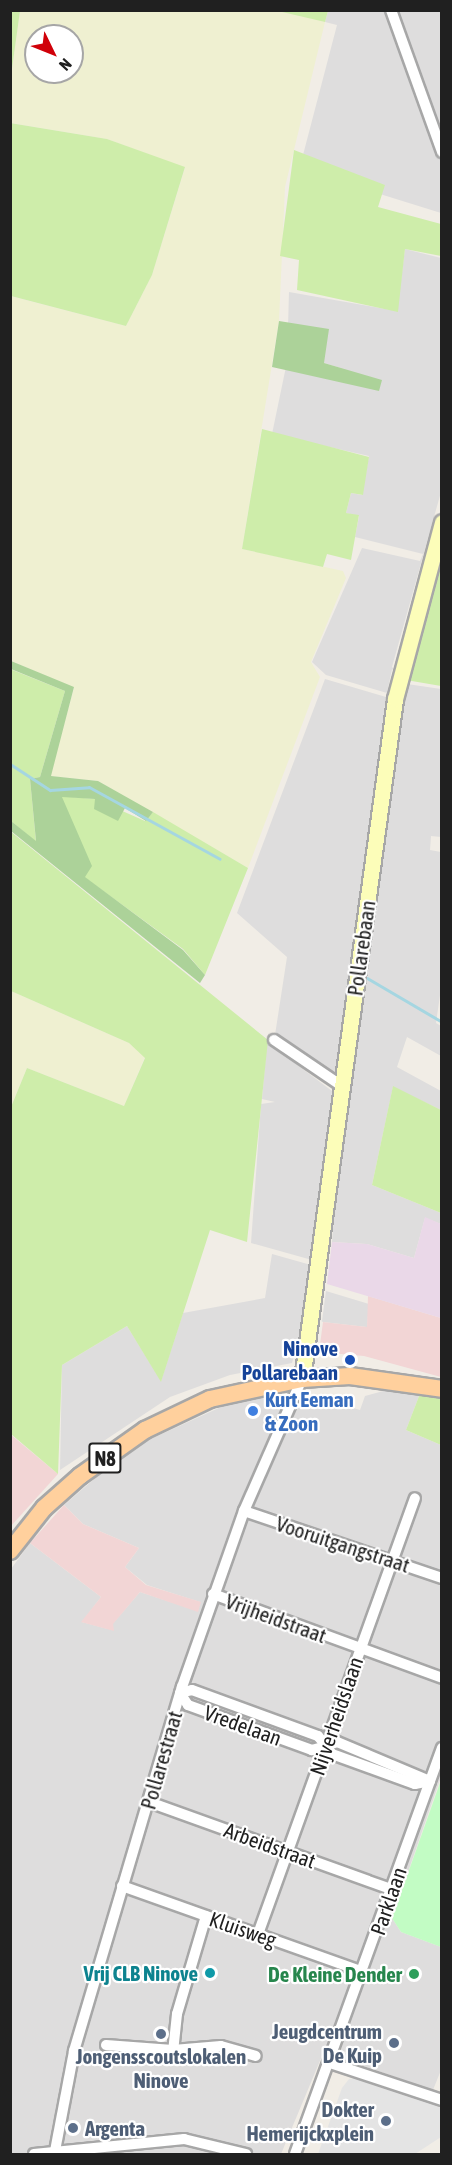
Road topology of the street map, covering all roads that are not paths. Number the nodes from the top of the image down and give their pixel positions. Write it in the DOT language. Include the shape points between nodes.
graph roads {
  1 [pos="391,10"];
  2 [pos="441,152"];
  3 [pos="441,522"];
  4 [pos="274,1040"];
  5 [pos="342,1086"];
  6 [pos="302,1379"];
  7 [pos="441,1389"];
  8 [pos="415,1498"];
  9 [pos="244,1511"];
  10 [pos="10,1551"];
  11 [pos="391,1559"];
  12 [pos="441,1578"];
  13 [pos="213,1594"];
  14 [pos="360,1649"];
  15 [pos="441,1678"];
  16 [pos="180,1693"];
  17 [pos="326,1746"];
  18 [pos="441,1748"];
  19 [pos="430,1781"];
  20 [pos="149,1803"];
  21 [pos="288,1851"];
  22 [pos="122,1886"];
  23 [pos="392,1889"];
  24 [pos="206,1916"];
  25 [pos="258,1934"];
  26 [pos="363,1972"];
  27 [pos="106,2045"];
  28 [pos="173,2050"];
  29 [pos="256,2056"];
  30 [pos="330,2063"];
  31 [pos="441,2098"];
  32 [pos="55,2151"];
  33 [pos="34,2154"];
  34 [pos="246,2154"];
  35 [pos="295,2154"];
  1 -- 2 [label="street"];
  3 -- 5 [label="street, Pollarebaan" via="395,699"];
  4 -- 5 [label="street"];
  5 -- 6 [label="street, Pollarebaan"];
  6 -- 7 [label="main road, N8" via="366,1376"];
  6 -- 9 [label="street, Pollarestraat"];
  6 -- 10 [label="main road, N8" via="210,1399 145,1430 80,1476 44,1508"];
  8 -- 11 [label="street, Nijverheidslaan"];
  9 -- 11 [label="street, Vooruitgangstraat"];
  9 -- 13 [label="street, Pollarestraat"];
  11 -- 12 [label="street, Vooruitgangstraat"];
  11 -- 14 [label="street, Nijverheidslaan"];
  13 -- 14 [label="street, Vrijheidstraat"];
  13 -- 16 [label="street, Pollarestraat"];
  14 -- 15 [label="street, Vrijheidstraat"];
  14 -- 17 [label="street, Nijverheidslaan"];
  16 -- 17 [label="street, Vredelaan" via="192,1690 308,1732"];
  16 -- 20 [label="street, Pollarestraat"];
  17 -- 19 [label="street, Vredelaan" via="337,1742"];
  17 -- 21 [label="street, Nijverheidslaan"];
  18 -- 19 [label="street, Parklaan"];
  19 -- 23 [label="street, Parklaan"];
  20 -- 21 [label="street, Arbeidstraat"];
  20 -- 22 [label="street, Pollarestraat"];
  21 -- 23 [label="street, Arbeidstraat"];
  21 -- 25 [label="street, Nijverheidslaan"];
  22 -- 24 [label="street, Kluisweg"];
  22 -- 32 [label="street, Pollarestraat" via="74,2051"];
  23 -- 26 [label="street, Parklaan"];
  24 -- 25 [label="street, Kluisweg"];
  24 -- 28 [label="street" via="177,2014"];
  25 -- 26 [label="street, Kluisweg"];
  26 -- 30 [label="street, Parklaan"];
  27 -- 28 [label="street"];
  28 -- 29 [label="street" via="221,2046"];
  30 -- 31 [label="street"];
  30 -- 35 [label="street, Parklaan"];
  32 -- 33 [label="street"];
  32 -- 34 [label="street" via="184,2139"];
}
